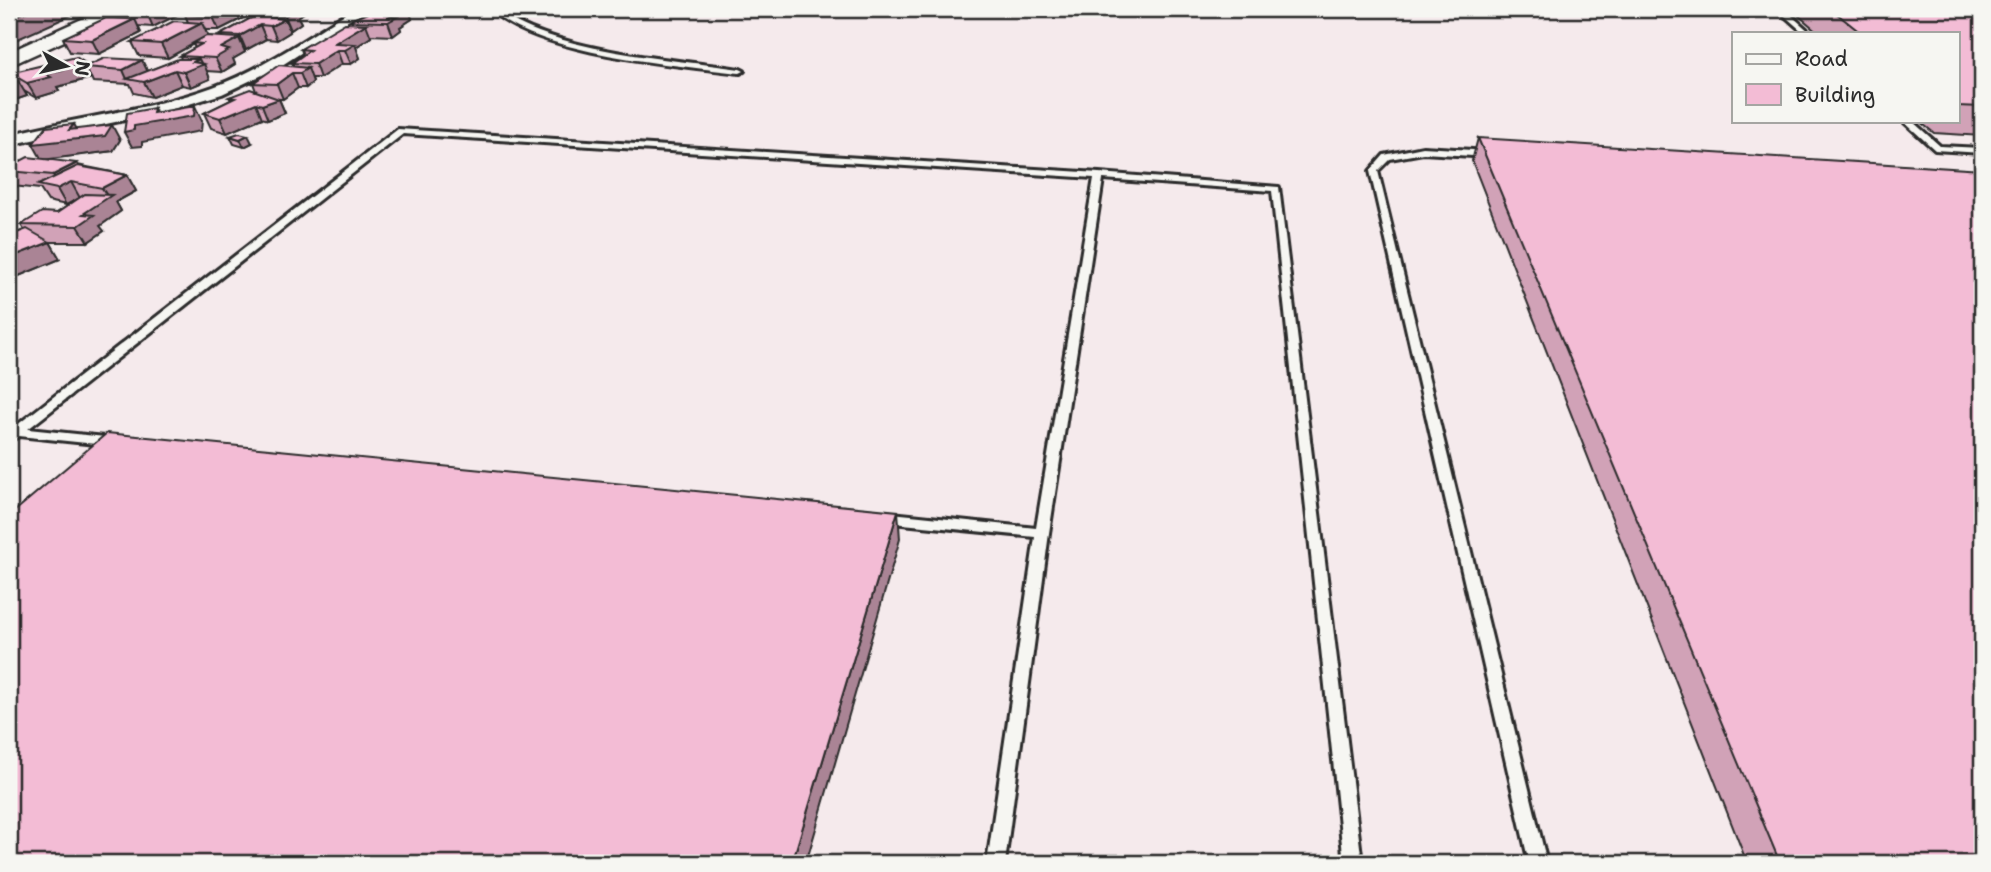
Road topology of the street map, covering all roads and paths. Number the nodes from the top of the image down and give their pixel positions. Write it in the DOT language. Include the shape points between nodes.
graph roads {
  1 [pos="119,9"];
  2 [pos="362,9"];
  3 [pos="493,9"];
  4 [pos="1780,9"];
  5 [pos="1807,32"];
  6 [pos="9,60"];
  7 [pos="740,71"];
  8 [pos="1908,122"];
  9 [pos="9,141"];
  10 [pos="1982,151"];
  11 [pos="1505,155"];
  12 [pos="1098,176"];
  13 [pos="13,435"];
  14 [pos="127,443"];
  15 [pos="862,515"];
  16 [pos="1042,533"];
  17 [pos="996,863"];
  18 [pos="1353,863"];
  19 [pos="1538,863"];
  1 -- 6 [label="main road"];
  2 -- 9 [label="street" via="228,86 160,107 69,119"];
  3 -- 7 [label="lane" via="519,26 589,49"];
  4 -- 5 [label="lane"];
  8 -- 10 [label="lane" via="1938,148"];
  11 -- 19 [label="lane" via="1423,150 1387,157 1374,171"];
  12 -- 13 [label="lane" via="401,131"];
  12 -- 16 [label="lane"];
  12 -- 18 [label="lane" via="1276,189"];
  13 -- 14 [label="lane"];
  15 -- 16 [label="lane"];
  16 -- 17 [label="lane"];
}
